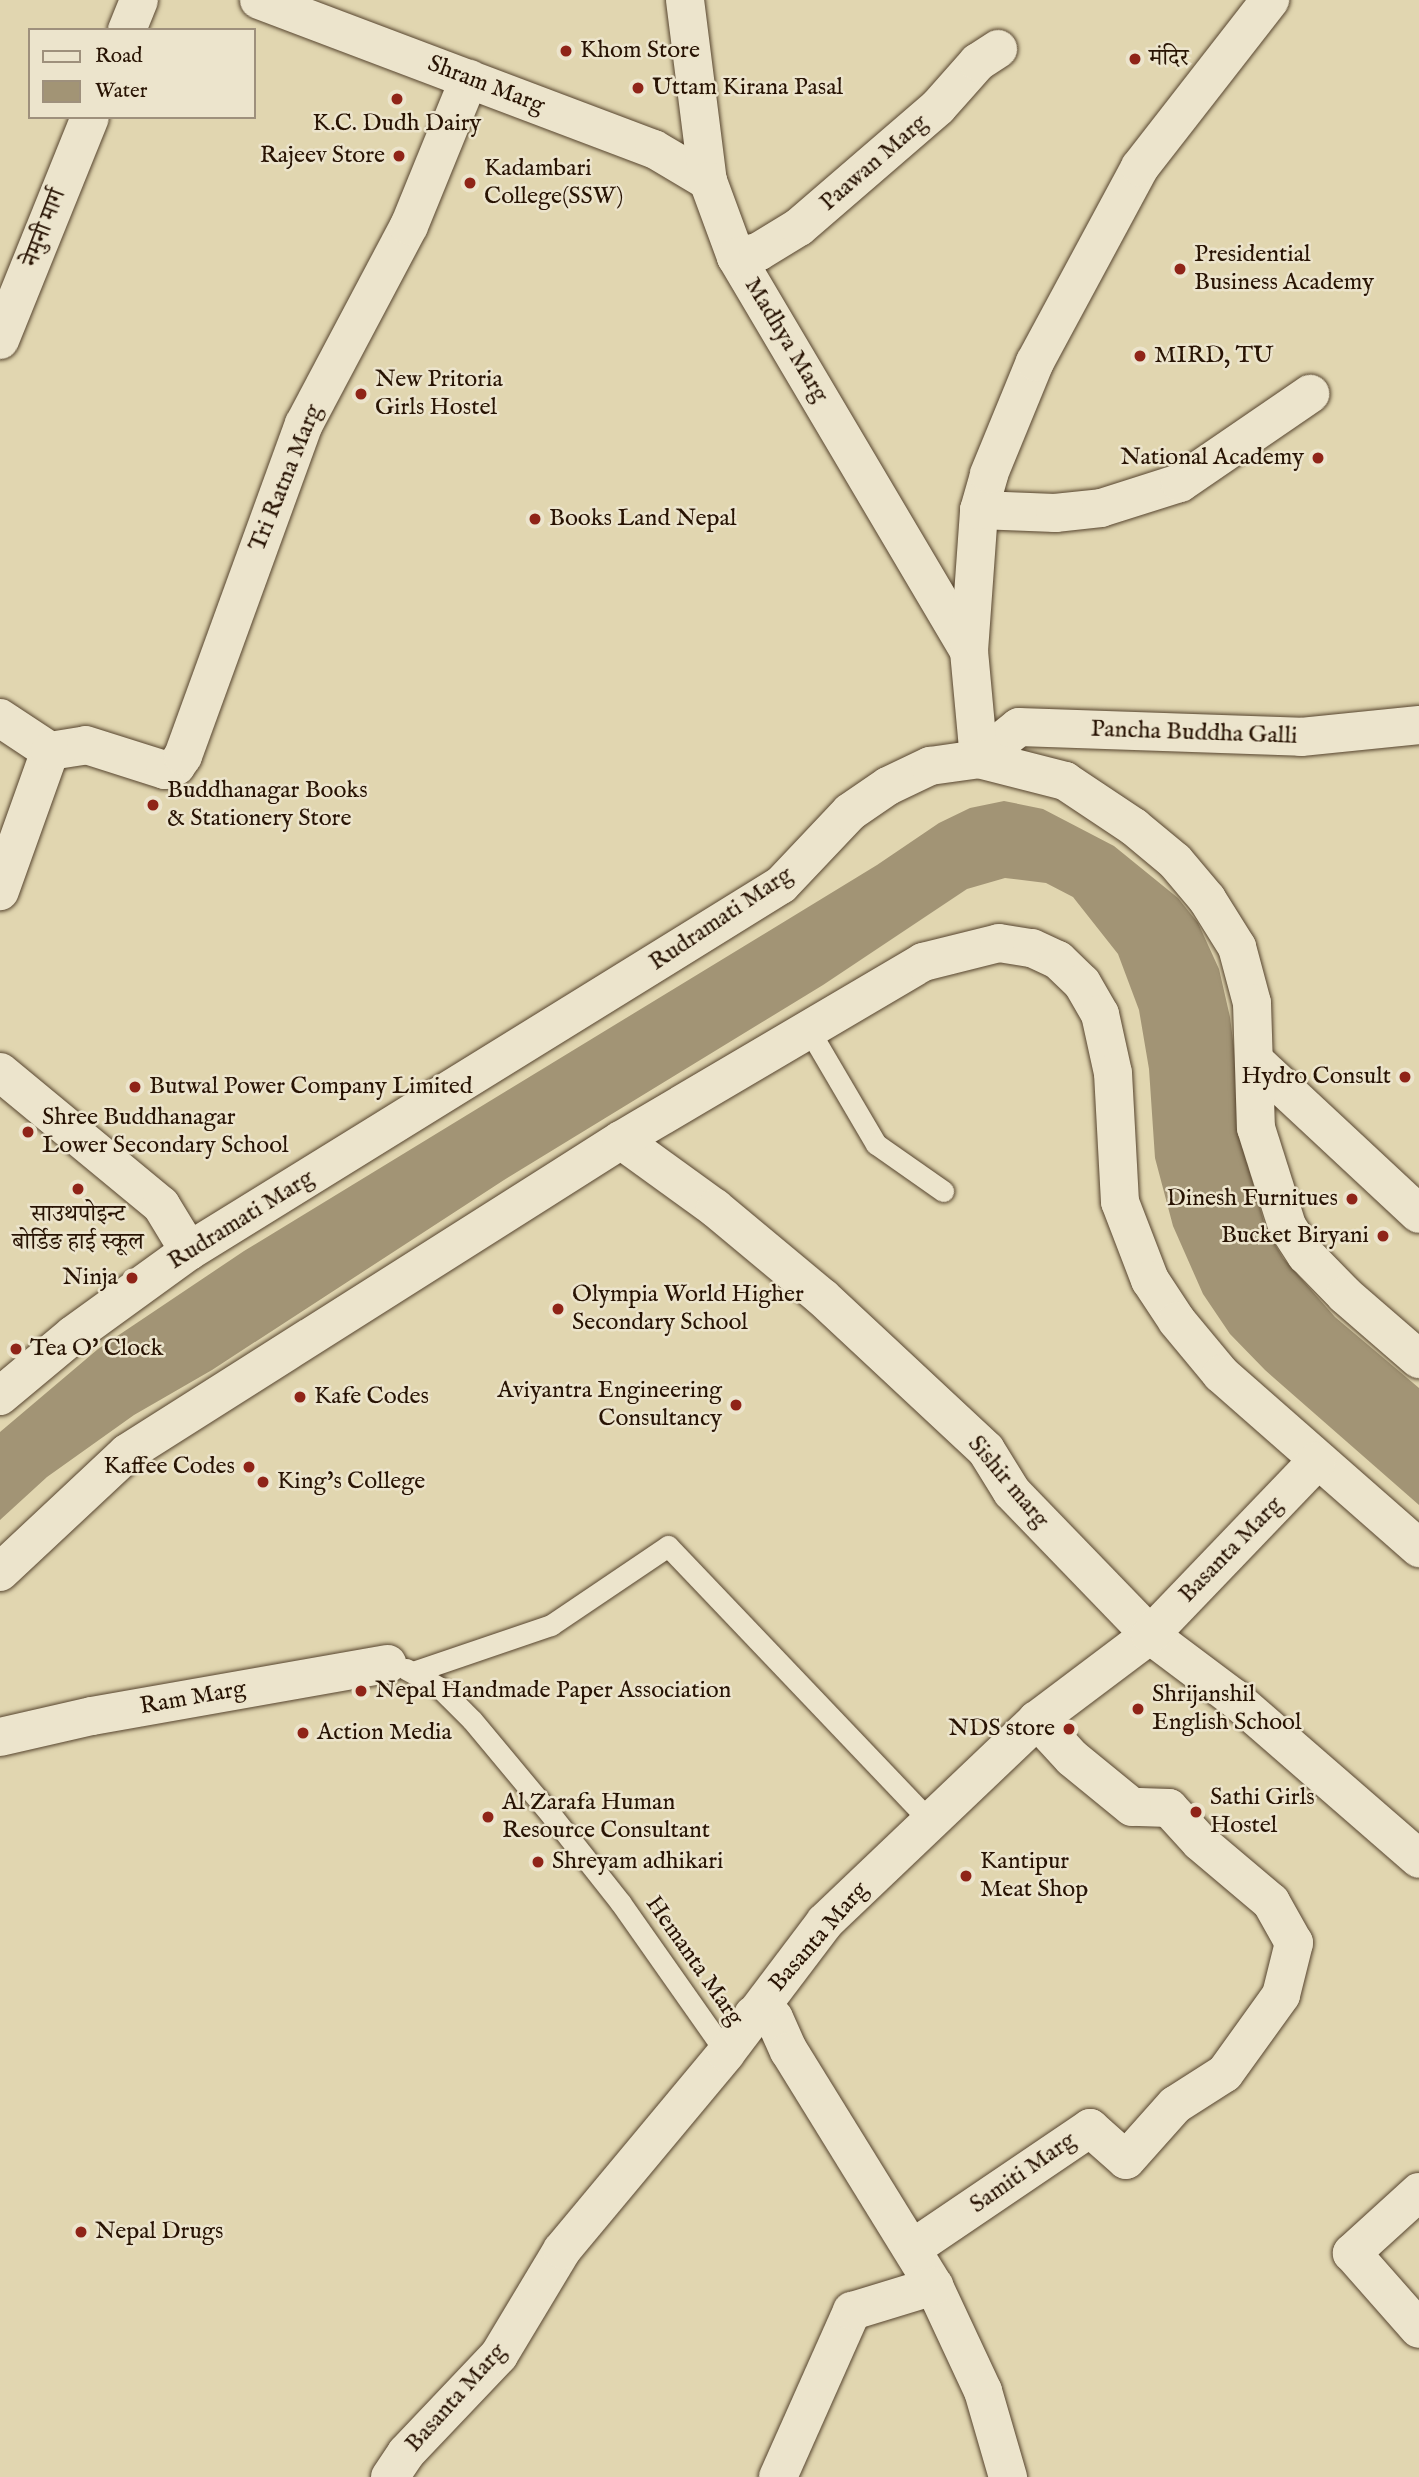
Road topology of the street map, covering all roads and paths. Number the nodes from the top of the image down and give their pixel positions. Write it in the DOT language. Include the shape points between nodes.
graph roads {
  1 [pos="139,0"];
  2 [pos="259,0"];
  3 [pos="685,0"];
  4 [pos="1270,0"];
  5 [pos="128,28"];
  6 [pos="998,50"];
  7 [pos="469,79"];
  8 [pos="89,119"];
  9 [pos="708,181"];
  10 [pos="736,257"];
  11 [pos="0,340"];
  12 [pos="1310,394"];
  13 [pos="979,510"];
  14 [pos="969,651"];
  15 [pos="0,718"];
  16 [pos="1419,726"];
  17 [pos="50,751"];
  18 [pos="979,759"];
  19 [pos="0,891"];
  20 [pos="809,1030"];
  21 [pos="1257,1063"];
  22 [pos="0,1072"];
  23 [pos="621,1140"];
  24 [pos="943,1191"];
  25 [pos="1419,1214"];
  26 [pos="189,1251"];
  27 [pos="1419,1359"];
  28 [pos="0,1396"];
  29 [pos="1323,1465"];
  30 [pos="1419,1548"];
  31 [pos="0,1572"];
  32 [pos="1150,1635"];
  33 [pos="402,1668"];
  34 [pos="1037,1720"];
  35 [pos="0,1737"];
  36 [pos="930,1821"];
  37 [pos="1419,1859"];
  38 [pos="752,2015"];
  39 [pos="726,2053"];
  40 [pos="1419,2192"];
  41 [pos="913,2248"];
  42 [pos="934,2286"];
  43 [pos="1419,2329"];
  44 [pos="390,2477"];
  45 [pos="778,2477"];
  46 [pos="1008,2477"];
  1 -- 5 [label="street"];
  2 -- 7 [label="street, Shram Marg"];
  3 -- 9 [label="street, Madhya Marg"];
  4 -- 13 [label="street" via="1140,167 1035,362"];
  6 -- 10 [label="street, Paawan Marg" via="978,62 938,107 799,227 758,252"];
  7 -- 9 [label="street, Shram Marg" via="654,149"];
  7 -- 17 [label="street, Tri Ratna Marg" via="409,226 304,424 183,756 176,766 165,770 86,745"];
  8 -- 11 [label="street, नेमुनी मार्ग"];
  9 -- 10 [label="street, Madhya Marg"];
  10 -- 14 [label="street, Madhya Marg"];
  12 -- 13 [label="street" via="1180,483 1101,508 1055,513"];
  13 -- 14 [label="street"];
  14 -- 18 [label="street"];
  15 -- 17 [label="street"];
  16 -- 18 [label="street, Pancha Buddha Galli" via="1301,737 1019,727"];
  17 -- 19 [label="street"];
  18 -- 21 [label="street, Rudramati Marg" via="1065,781 1175,861 1208,899 1237,947 1252,1003"];
  18 -- 26 [label="street, Rudramati Marg" via="930,766 888,786 850,812 781,885"];
  20 -- 23 [label="street"];
  20 -- 24 [label="lane" via="876,1144"];
  20 -- 29 [label="street" via="923,962 975,946 999,943 1032,948 1058,960 1082,983 1100,1014 1113,1073 1120,1202 1150,1280 1222,1374"];
  21 -- 25 [label="street"];
  21 -- 27 [label="street, Rudramati Marg" via="1256,1128 1287,1226 1306,1255 1345,1295"];
  22 -- 26 [label="street" via="161,1205"];
  23 -- 31 [label="street" via="127,1453"];
  23 -- 32 [label="street, Sishir marg" via="715,1208 822,1297 986,1450 1012,1492"];
  26 -- 28 [label="street, Rudramati Marg" via="73,1335"];
  29 -- 30 [label="street"];
  29 -- 32 [label="street, Basanta Marg"];
  32 -- 34 [label="street, Basanta Marg"];
  32 -- 37 [label="street, Sishir marg" via="1234,1698"];
  33 -- 35 [label="street, Ram Marg" via="92,1716"];
  33 -- 36 [label="lane" via="551,1625 668,1546"];
  33 -- 39 [label="lane, Hemanta Marg" via="472,1720 620,1902"];
  34 -- 36 [label="street, Basanta Marg"];
  34 -- 41 [label="street, Samiti Marg" via="1072,1758 1132,1807 1170,1808 1200,1842 1271,1902 1294,1943 1281,1995 1225,2073 1175,2105 1126,2160 1090,2128"];
  36 -- 38 [label="street, Basanta Marg" via="825,1922"];
  38 -- 39 [label="street, Basanta Marg"];
  38 -- 41 [label="street" via="774,2018 789,2051"];
  39 -- 44 [label="street, Basanta Marg" via="562,2250 499,2355 406,2453"];
  40 -- 43 [label="street" via="1353,2253"];
  41 -- 42 [label="street"];
  42 -- 45 [label="street" via="852,2311"];
  42 -- 46 [label="street" via="983,2391"];
}
